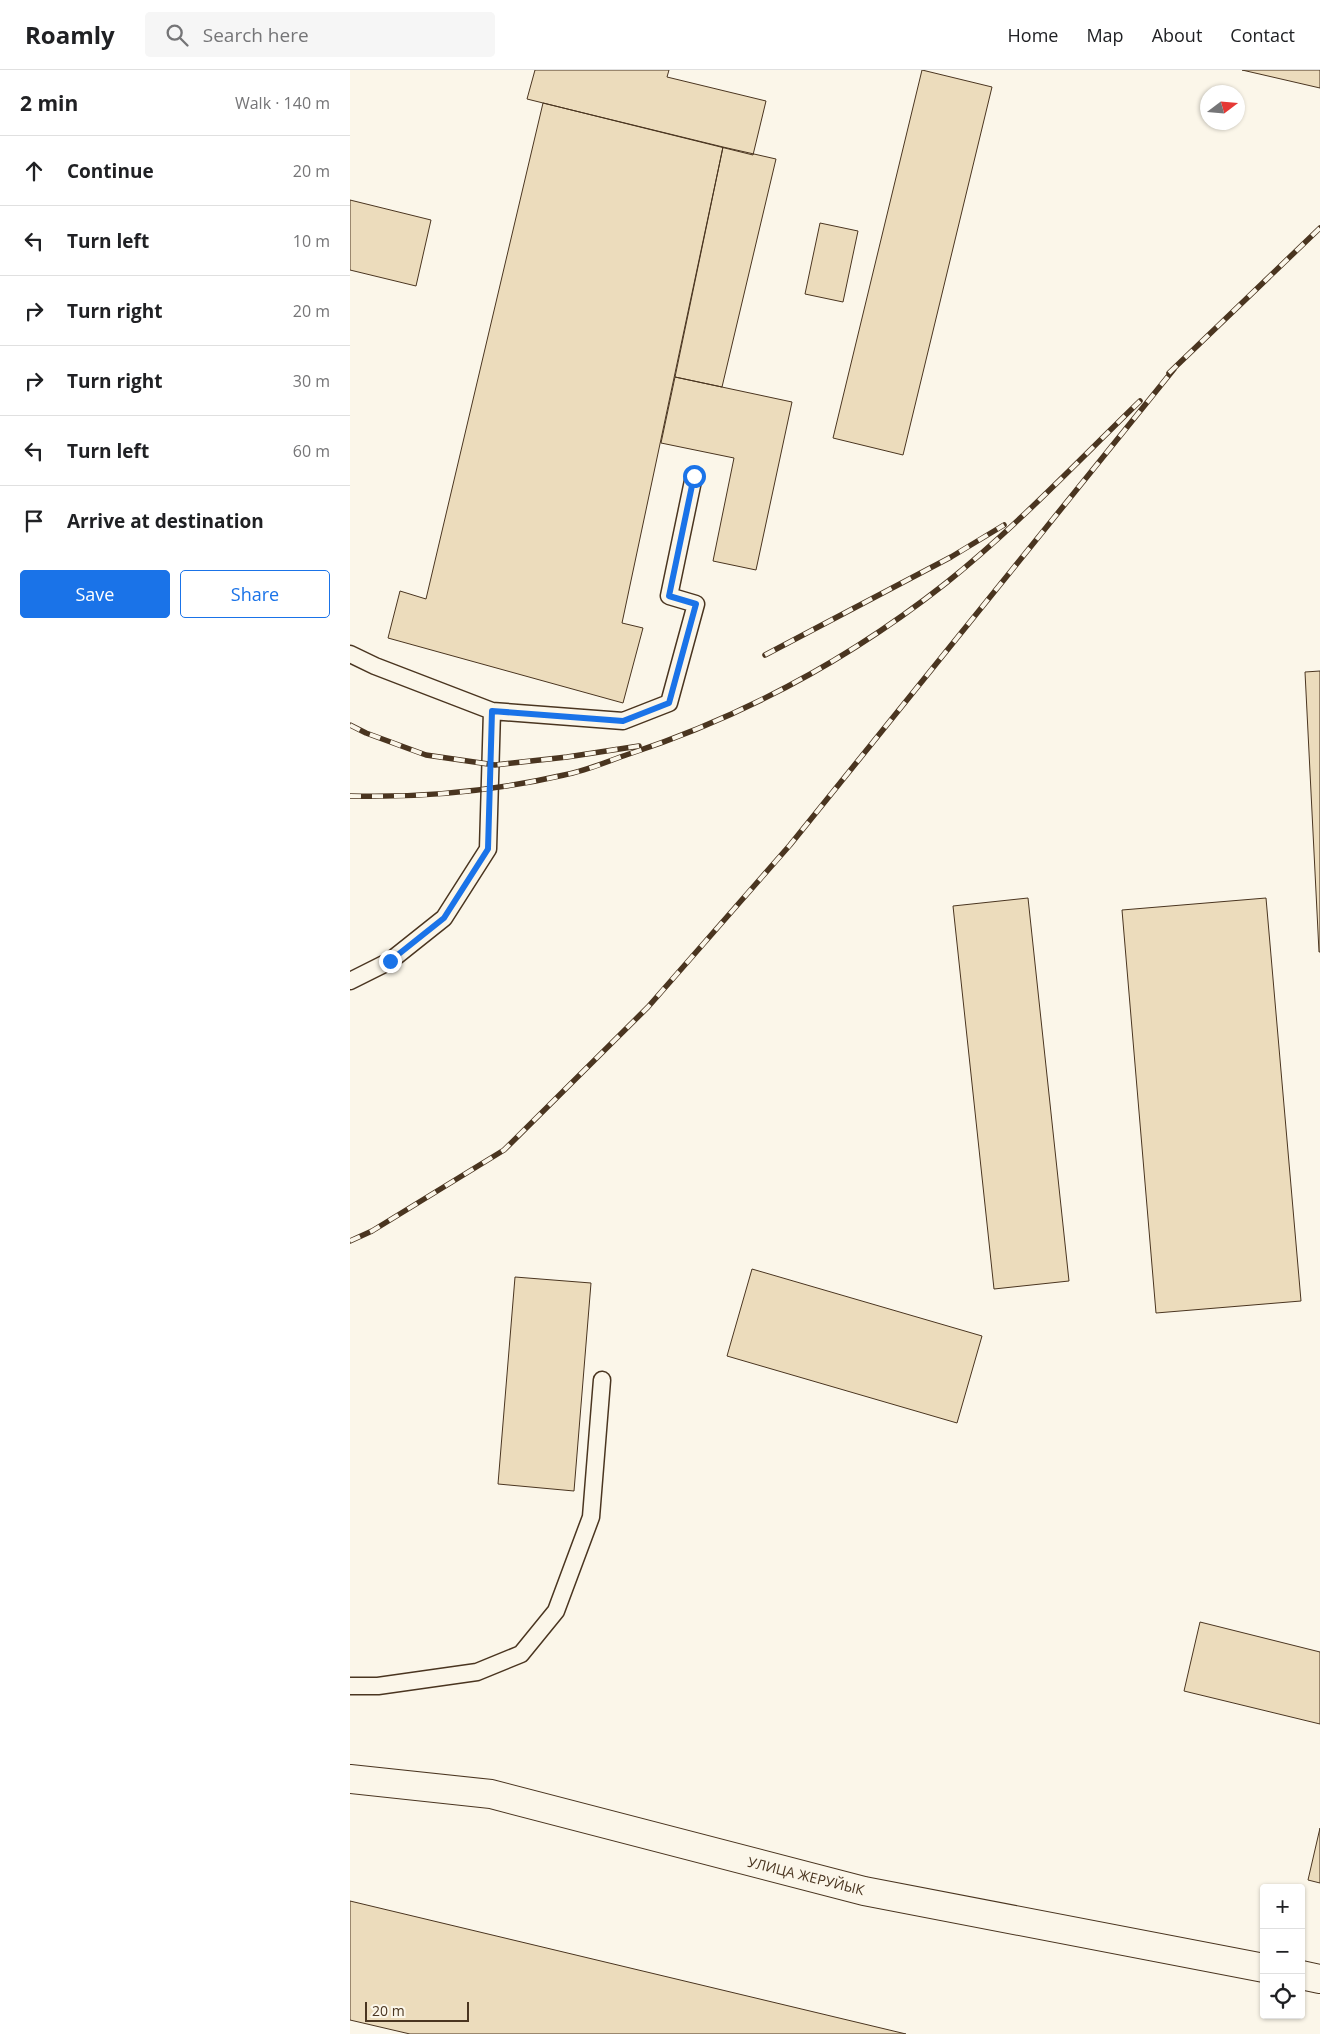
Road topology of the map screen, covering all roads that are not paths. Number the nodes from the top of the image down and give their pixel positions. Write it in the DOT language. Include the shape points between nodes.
graph roads {
  1 [pos="694,476"];
  2 [pos="350,654"];
  3 [pos="492,711"];
  4 [pos="350,981"];
  5 [pos="602,1380"];
  6 [pos="350,1686"];
  7 [pos="350,1779"];
  8 [pos="1260,1967"];
  9 [pos="1305,1976"];
  10 [pos="1320,1979"];
  1 -- 3 [label="lane" via="669,596 696,604 669,703 623,721"];
  2 -- 3 [label="lane"];
  3 -- 4 [label="lane" via="488,849 444,918 390,961"];
  5 -- 6 [label="lane" via="591,1517 556,1611 521,1654 477,1672 378,1686"];
  7 -- 8 [label="street, УЛИЦА ЖЕРУЙЫК" via="490,1794 864,1891"];
  9 -- 10 [label="street"];
}
